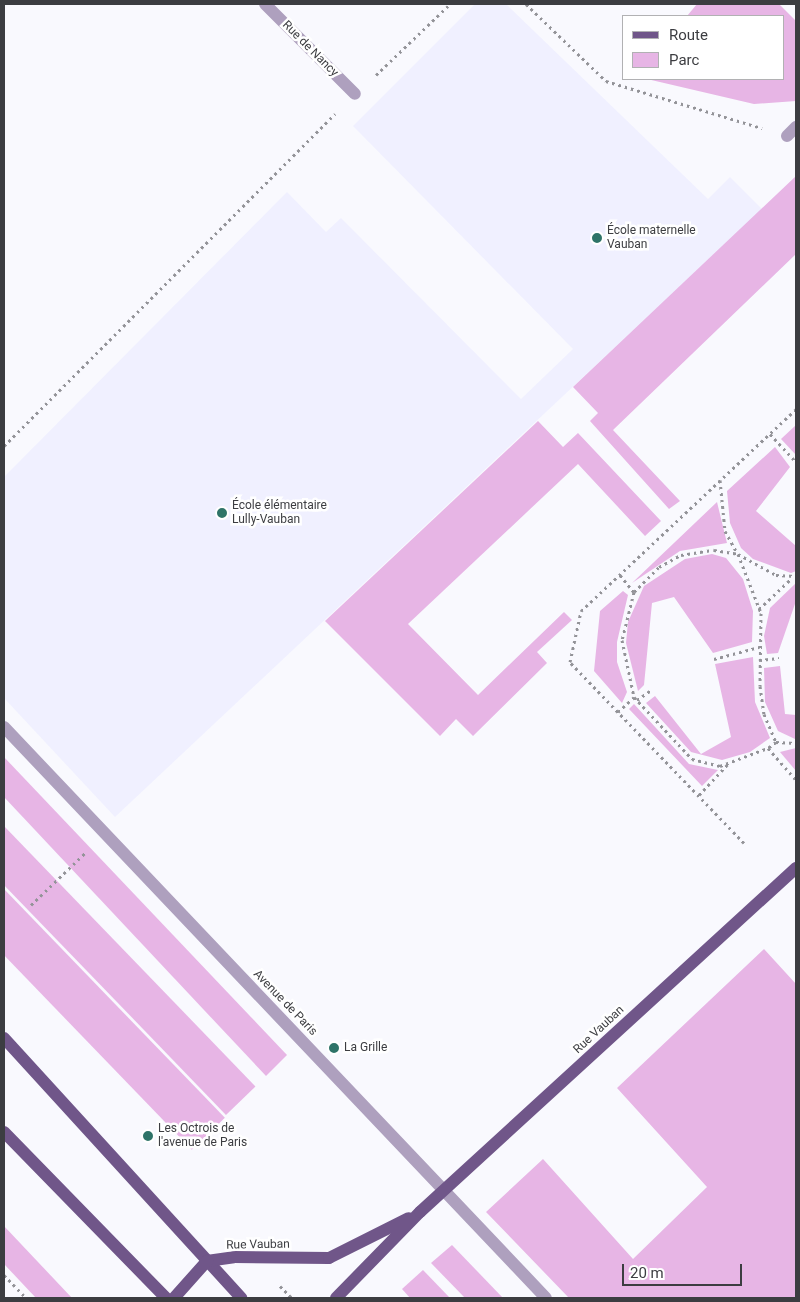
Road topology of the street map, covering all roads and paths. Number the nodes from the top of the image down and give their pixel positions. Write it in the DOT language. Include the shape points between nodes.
graph roads {
  1 [pos="265,4"];
  2 [pos="450,4"];
  3 [pos="526,4"];
  4 [pos="378,73"];
  5 [pos="355,94"];
  6 [pos="331,118"];
  7 [pos="792,131"];
  8 [pos="796,409"];
  9 [pos="770,434"];
  10 [pos="4,446"];
  11 [pos="795,461"];
  12 [pos="720,480"];
  13 [pos="738,554"];
  14 [pos="620,575"];
  15 [pos="794,577"];
  16 [pos="634,592"];
  17 [pos="759,609"];
  18 [pos="759,647"];
  19 [pos="779,658"];
  20 [pos="714,659"];
  21 [pos="759,660"];
  22 [pos="650,691"];
  23 [pos="635,699"];
  24 [pos="618,712"];
  25 [pos="4,727"];
  26 [pos="776,742"];
  27 [pos="796,742"];
  28 [pos="768,748"];
  29 [pos="728,764"];
  30 [pos="796,780"];
  31 [pos="698,795"];
  32 [pos="744,843"];
  33 [pos="83,855"];
  34 [pos="796,868"];
  35 [pos="31,905"];
  36 [pos="4,1038"];
  37 [pos="4,1132"];
  38 [pos="444,1190"];
  39 [pos="420,1212"];
  40 [pos="207,1262"];
  41 [pos="4,1275"];
  42 [pos="26,1298"];
  43 [pos="166,1298"];
  44 [pos="174,1298"];
  45 [pos="241,1298"];
  46 [pos="336,1298"];
  47 [pos="546,1298"];
  1 -- 5 [label="street, Rue de Nancy"];
  2 -- 4 [label="path"];
  3 -- 7 [label="path" via="606,81"];
  6 -- 10 [label="path"];
  8 -- 9 [label="path"];
  9 -- 11 [label="path"];
  9 -- 12 [label="path"];
  12 -- 13 [label="path" via="725,532"];
  12 -- 14 [label="path"];
  13 -- 15 [label="path" via="754,566"];
  13 -- 16 [label="path" via="714,550 681,555 659,567"];
  13 -- 17 [label="path"];
  14 -- 16 [label="path"];
  14 -- 24 [label="path" via="581,611 570,662"];
  15 -- 17 [label="path"];
  16 -- 23 [label="path" via="622,640"];
  17 -- 18 [label="path"];
  18 -- 20 [label="path"];
  18 -- 21 [label="path"];
  19 -- 21 [label="path"];
  21 -- 26 [label="path" via="764,714"];
  22 -- 23 [label="path"];
  23 -- 24 [label="path"];
  23 -- 29 [label="path" via="692,759 720,766"];
  24 -- 31 [label="path"];
  25 -- 38 [label="street, Avenue de Paris"];
  26 -- 27 [label="path"];
  26 -- 28 [label="path"];
  28 -- 29 [label="path"];
  28 -- 30 [label="path"];
  29 -- 31 [label="path"];
  31 -- 32 [label="path"];
  33 -- 35 [label="path"];
  34 -- 38 [label="main road, Rue Vauban"];
  36 -- 40 [label="main road"];
  37 -- 43 [label="main road"];
  38 -- 39 [label="main road, Rue Vauban"];
  38 -- 47 [label="street, Avenue de Paris"];
  39 -- 40 [label="main road, Rue Vauban" via="329,1258 234,1257"];
  39 -- 46 [label="main road, Rue Vauban"];
  40 -- 44 [label="main road"];
  40 -- 45 [label="main road"];
  41 -- 42 [label="path"];
}
